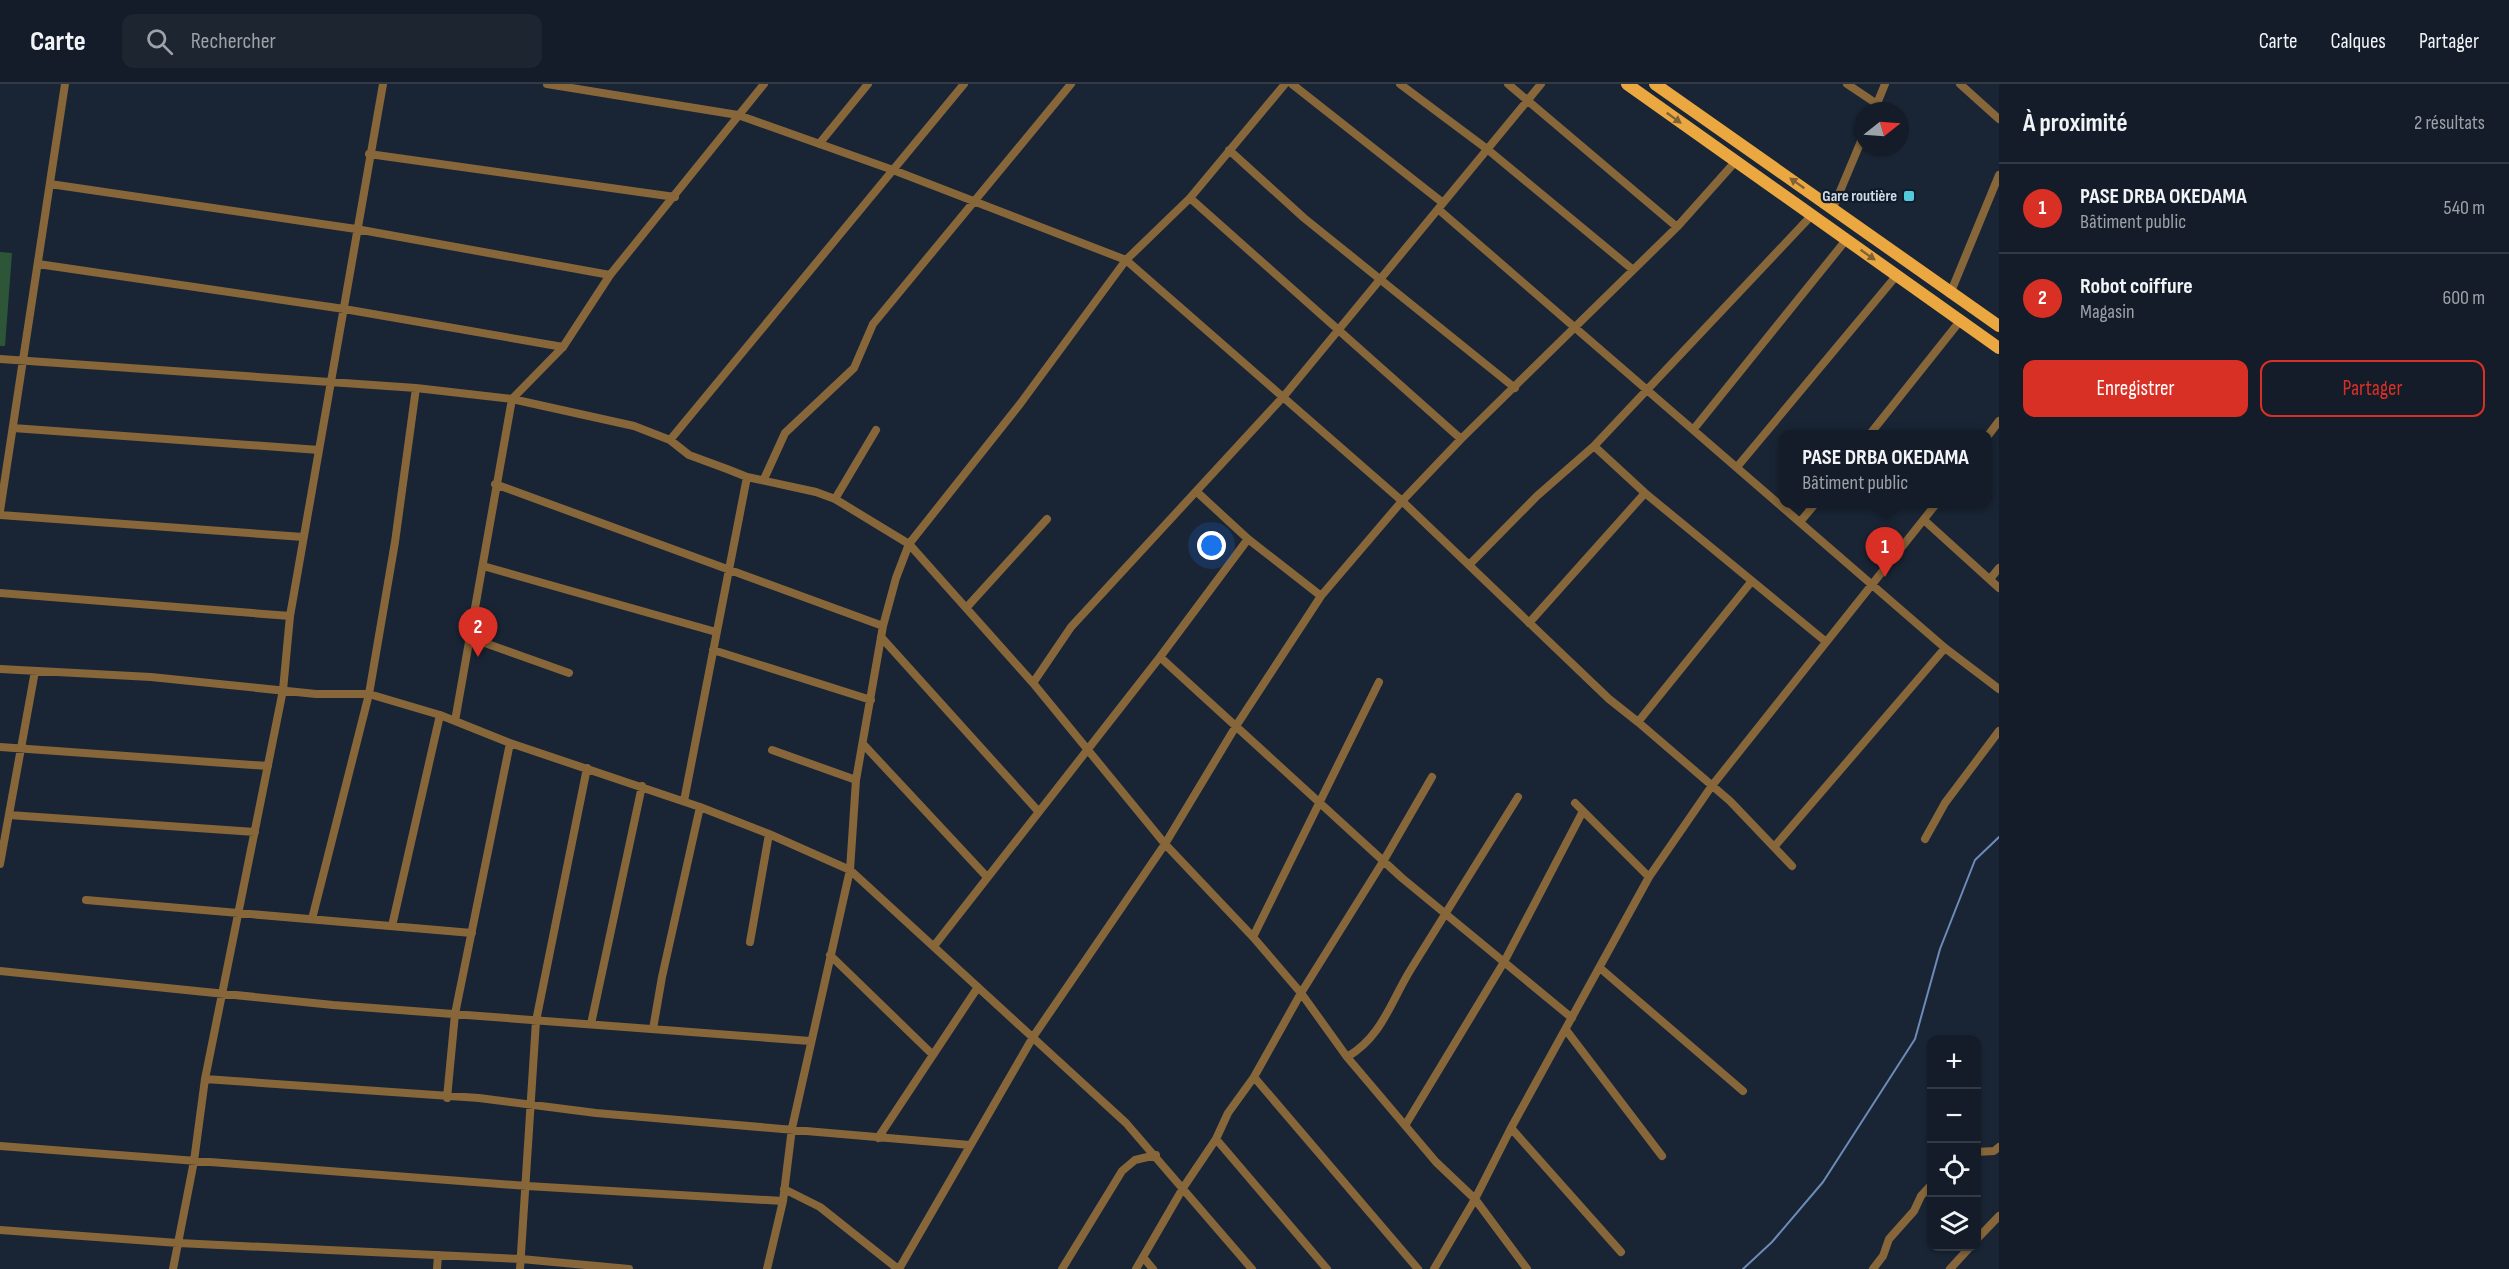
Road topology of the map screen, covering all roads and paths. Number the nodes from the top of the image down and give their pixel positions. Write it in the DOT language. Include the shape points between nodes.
graph roads {
  1 [pos="65,84"];
  2 [pos="383,84"];
  3 [pos="547,84"];
  4 [pos="764,84"];
  5 [pos="868,84"];
  6 [pos="964,84"];
  7 [pos="1071,84"];
  8 [pos="1285,84"];
  9 [pos="1292,84"];
  10 [pos="1400,84"];
  11 [pos="1508,84"];
  12 [pos="1540,84"];
  13 [pos="1627,84"];
  14 [pos="1655,84"];
  15 [pos="1847,84"];
  16 [pos="1885,84"];
  17 [pos="1960,84"];
  18 [pos="1528,99"];
  19 [pos="1868,102"];
  20 [pos="1878,102"];
  21 [pos="738,115"];
  22 [pos="1999,119"];
  23 [pos="819,144"];
  24 [pos="1487,149"];
  25 [pos="1229,150"];
  26 [pos="369,154"];
  27 [pos="1855,155"];
  28 [pos="1735,162"];
  29 [pos="893,170"];
  30 [pos="1999,175"];
  31 [pos="50,184"];
  32 [pos="675,196"];
  33 [pos="1190,198"];
  34 [pos="972,201"];
  35 [pos="1440,206"];
  36 [pos="1833,208"];
  37 [pos="1812,216"];
  38 [pos="1677,227"];
  39 [pos="356,229"];
  40 [pos="1846,240"];
  41 [pos="1126,260"];
  42 [pos="38,264"];
  43 [pos="1632,269"];
  44 [pos="610,275"];
  45 [pos="1897,275"];
  46 [pos="1380,279"];
  47 [pos="1950,294"];
  48 [pos="344,309"];
  49 [pos="1960,321"];
  50 [pos="1999,326"];
  51 [pos="1575,327"];
  52 [pos="1339,330"];
  53 [pos="563,347"];
  54 [pos="1999,348"];
  55 [pos="0,359"];
  56 [pos="23,360"];
  57 [pos="330,382"];
  58 [pos="416,388"];
  59 [pos="1515,388"];
  60 [pos="1648,390"];
  61 [pos="1284,396"];
  62 [pos="512,399"];
  63 [pos="12,428"];
  64 [pos="876,430"];
  65 [pos="1693,430"];
  66 [pos="1874,430"];
  67 [pos="1461,439"];
  68 [pos="670,440"];
  69 [pos="1594,446"];
  70 [pos="319,450"];
  71 [pos="1737,468"];
  72 [pos="747,477"];
  73 [pos="764,479"];
  74 [pos="495,484"];
  75 [pos="1197,492"];
  76 [pos="1645,493"];
  77 [pos="835,499"];
  78 [pos="1402,501"];
  79 [pos="1779,504"];
  80 [pos="1784,508"];
  81 [pos="1812,508"];
  82 [pos="1933,508"];
  83 [pos="0,513"];
  84 [pos="1047,519"];
  85 [pos="1924,520"];
  86 [pos="1800,522"];
  87 [pos="303,537"];
  88 [pos="1248,539"];
  89 [pos="909,544"];
  90 [pos="1470,564"];
  91 [pos="483,566"];
  92 [pos="1999,568"];
  93 [pos="729,570"];
  94 [pos="1990,579"];
  95 [pos="1751,582"];
  96 [pos="1872,584"];
  97 [pos="1999,588"];
  98 [pos="0,593"];
  99 [pos="1321,596"];
  100 [pos="967,607"];
  101 [pos="290,616"];
  102 [pos="1529,623"];
  103 [pos="884,626"];
  104 [pos="716,632"];
  105 [pos="882,637"];
  106 [pos="471,638"];
  107 [pos="1826,641"];
  108 [pos="1945,648"];
  109 [pos="713,650"];
  110 [pos="1160,657"];
  111 [pos="0,669"];
  112 [pos="35,671"];
  113 [pos="569,673"];
  114 [pos="1379,682"];
  115 [pos="1033,683"];
  116 [pos="1999,689"];
  117 [pos="283,690"];
  118 [pos="369,694"];
  119 [pos="870,700"];
  120 [pos="440,715"];
  121 [pos="455,721"];
  122 [pos="1638,722"];
  123 [pos="1236,726"];
  124 [pos="1999,731"];
  125 [pos="510,743"];
  126 [pos="863,744"];
  127 [pos="0,747"];
  128 [pos="1087,748"];
  129 [pos="21,750"];
  130 [pos="772,750"];
  131 [pos="268,766"];
  132 [pos="587,768"];
  133 [pos="1432,777"];
  134 [pos="856,780"];
  135 [pos="642,786"];
  136 [pos="1711,787"];
  137 [pos="1518,796"];
  138 [pos="684,801"];
  139 [pos="1321,803"];
  140 [pos="1575,803"];
  141 [pos="700,807"];
  142 [pos="1038,811"];
  143 [pos="1583,811"];
  144 [pos="9,815"];
  145 [pos="255,832"];
  146 [pos="769,834"];
  147 [pos="1925,839"];
  148 [pos="1165,844"];
  149 [pos="1774,847"];
  150 [pos="1384,860"];
  151 [pos="0,864"];
  152 [pos="1792,866"];
  153 [pos="850,870"];
  154 [pos="987,877"];
  155 [pos="1649,877"];
  156 [pos="86,900"];
  157 [pos="239,913"];
  158 [pos="1446,914"];
  159 [pos="312,919"];
  160 [pos="392,926"];
  161 [pos="472,933"];
  162 [pos="1253,937"];
  163 [pos="750,942"];
  164 [pos="934,946"];
  165 [pos="830,956"];
  166 [pos="1504,962"];
  167 [pos="1600,968"];
  168 [pos="0,971"];
  169 [pos="978,987"];
  170 [pos="1301,993"];
  171 [pos="223,994"];
  172 [pos="455,1014"];
  173 [pos="1572,1018"];
  174 [pos="536,1021"];
  175 [pos="591,1024"];
  176 [pos="653,1029"];
  177 [pos="1566,1030"];
  178 [pos="1033,1037"];
  179 [pos="810,1041"];
  180 [pos="933,1055"];
  181 [pos="1347,1057"];
  182 [pos="1254,1077"];
  183 [pos="205,1079"];
  184 [pos="1743,1091"];
  185 [pos="447,1098"];
  186 [pos="529,1106"];
  187 [pos="1406,1124"];
  188 [pos="792,1128"];
  189 [pos="1511,1128"];
  190 [pos="878,1138"];
  191 [pos="1216,1139"];
  192 [pos="970,1145"];
  193 [pos="0,1146"];
  194 [pos="1999,1147"];
  195 [pos="1981,1152"];
  196 [pos="1156,1155"];
  197 [pos="1662,1156"];
  198 [pos="194,1161"];
  199 [pos="527,1186"];
  200 [pos="1183,1188"];
  201 [pos="784,1189"];
  202 [pos="1927,1189"];
  203 [pos="1476,1199"];
  204 [pos="783,1201"];
  205 [pos="1999,1216"];
  206 [pos="0,1230"];
  207 [pos="1981,1236"];
  208 [pos="178,1243"];
  209 [pos="1966,1251"];
  210 [pos="1621,1252"];
  211 [pos="438,1255"];
  212 [pos="1143,1257"];
  213 [pos="521,1259"];
  214 [pos="173,1269"];
  215 [pos="437,1269"];
  216 [pos="520,1269"];
  217 [pos="629,1269"];
  218 [pos="767,1269"];
  219 [pos="898,1269"];
  220 [pos="1062,1269"];
  221 [pos="1136,1269"];
  222 [pos="1153,1269"];
  223 [pos="1252,1269"];
  224 [pos="1327,1269"];
  225 [pos="1418,1269"];
  226 [pos="1434,1269"];
  227 [pos="1527,1269"];
  228 [pos="1873,1269"];
  229 [pos="1950,1269"];
  1 -- 31 [label="street"];
  2 -- 26 [label="street"];
  3 -- 21 [label="street"];
  4 -- 21 [label="street"];
  5 -- 23 [label="street"];
  6 -- 29 [label="street"];
  7 -- 34 [label="street"];
  8 -- 25 [label="street"];
  9 -- 35 [label="street"];
  10 -- 24 [label="street"];
  11 -- 18 [label="street"];
  12 -- 18 [label="street"];
  13 -- 28 [label="main road, one-way"];
  36 -- 14 [label="main road, one-way"];
  15 -- 19 [label="street"];
  16 -- 20 [label="street"];
  17 -- 22 [label="street"];
  18 -- 24 [label="street"];
  18 -- 38 [label="street"];
  21 -- 23 [label="street"];
  21 -- 32 [label="street"];
  23 -- 29 [label="street"];
  24 -- 35 [label="street"];
  24 -- 43 [label="street"];
  25 -- 33 [label="street"];
  25 -- 46 [label="street"];
  26 -- 32 [label="street"];
  26 -- 39 [label="street"];
  27 -- 36 [label="street"];
  28 -- 37 [label="main road"];
  28 -- 38 [label="street"];
  29 -- 34 [label="street"];
  29 -- 68 [label="street"];
  30 -- 47 [label="street"];
  31 -- 39 [label="street"];
  31 -- 42 [label="street"];
  32 -- 44 [label="street"];
  33 -- 41 [label="street"];
  33 -- 52 [label="street"];
  34 -- 41 [label="street"];
  34 -- 73 [label="street" via="873,324 854,368 785,433"];
  35 -- 46 [label="street"];
  35 -- 51 [label="street"];
  36 -- 47 [label="main road"];
  37 -- 40 [label="main road"];
  37 -- 60 [label="street"];
  38 -- 43 [label="street"];
  39 -- 44 [label="street"];
  39 -- 48 [label="street"];
  40 -- 45 [label="main road, one-way"];
  40 -- 65 [label="street"];
  41 -- 61 [label="street"];
  41 -- 89 [label="street" via="1020,404"];
  42 -- 48 [label="street"];
  42 -- 56 [label="street"];
  43 -- 51 [label="street"];
  44 -- 53 [label="street"];
  45 -- 49 [label="main road"];
  45 -- 71 [label="street"];
  46 -- 52 [label="street"];
  46 -- 59 [label="street"];
  47 -- 50 [label="main road"];
  48 -- 53 [label="street"];
  48 -- 57 [label="street"];
  49 -- 54 [label="main road"];
  49 -- 66 [label="street"];
  51 -- 59 [label="street"];
  51 -- 60 [label="street"];
  52 -- 61 [label="street"];
  52 -- 67 [label="street"];
  53 -- 62 [label="street"];
  55 -- 56 [label="street"];
  56 -- 57 [label="street"];
  56 -- 63 [label="street"];
  57 -- 58 [label="street"];
  57 -- 70 [label="street"];
  58 -- 62 [label="street"];
  58 -- 118 [label="street"];
  59 -- 67 [label="street"];
  60 -- 65 [label="street"];
  60 -- 69 [label="street"];
  61 -- 75 [label="street"];
  61 -- 78 [label="street"];
  62 -- 68 [label="street" via="634,426"];
  62 -- 74 [label="street"];
  63 -- 70 [label="street"];
  63 -- 83 [label="street"];
  64 -- 77 [label="street"];
  65 -- 71 [label="street"];
  67 -- 78 [label="street"];
  68 -- 72 [label="street" via="689,455"];
  69 -- 76 [label="street"];
  69 -- 90 [label="street" via="1537,496"];
  70 -- 87 [label="street"];
  71 -- 79 [label="street"];
  72 -- 73 [label="street"];
  72 -- 93 [label="street"];
  73 -- 77 [label="street"];
  74 -- 91 [label="street"];
  74 -- 93 [label="street"];
  75 -- 88 [label="street"];
  75 -- 115 [label="street" via="1071,627"];
  76 -- 95 [label="street"];
  76 -- 102 [label="street"];
  77 -- 89 [label="street"];
  78 -- 90 [label="street"];
  78 -- 99 [label="street"];
  80 -- 86 [label="street"];
  81 -- 86 [label="street"];
  82 -- 85 [label="street"];
  83 -- 87 [label="street"];
  84 -- 100 [label="street"];
  85 -- 94 [label="street"];
  85 -- 96 [label="street"];
  86 -- 96 [label="street"];
  87 -- 101 [label="street"];
  88 -- 99 [label="street"];
  88 -- 110 [label="street"];
  89 -- 100 [label="street"];
  89 -- 103 [label="street"];
  90 -- 102 [label="street"];
  91 -- 104 [label="street"];
  91 -- 106 [label="street"];
  92 -- 94 [label="street"];
  93 -- 103 [label="street"];
  93 -- 104 [label="street"];
  94 -- 97 [label="street"];
  95 -- 107 [label="street"];
  95 -- 122 [label="street"];
  96 -- 107 [label="street"];
  96 -- 108 [label="street"];
  98 -- 101 [label="street"];
  99 -- 123 [label="street"];
  100 -- 115 [label="street"];
  101 -- 117 [label="street"];
  102 -- 122 [label="street"];
  103 -- 105 [label="street"];
  104 -- 109 [label="street"];
  105 -- 119 [label="street"];
  105 -- 142 [label="street"];
  106 -- 113 [label="street"];
  106 -- 121 [label="street"];
  107 -- 136 [label="street"];
  108 -- 116 [label="street"];
  108 -- 149 [label="street"];
  109 -- 119 [label="street"];
  109 -- 138 [label="street"];
  110 -- 123 [label="street"];
  110 -- 128 [label="street"];
  111 -- 112 [label="street"];
  112 -- 117 [label="street"];
  112 -- 129 [label="street"];
  114 -- 139 [label="street"];
  115 -- 128 [label="street"];
  117 -- 118 [label="street"];
  117 -- 131 [label="street"];
  118 -- 120 [label="street"];
  118 -- 159 [label="street"];
  119 -- 126 [label="street"];
  120 -- 121 [label="street"];
  120 -- 160 [label="street"];
  121 -- 125 [label="street"];
  122 -- 136 [label="street"];
  123 -- 139 [label="street"];
  123 -- 148 [label="street"];
  124 -- 147 [label="street" via="1945,803"];
  125 -- 132 [label="street"];
  125 -- 161 [label="street"];
  126 -- 134 [label="street"];
  126 -- 154 [label="street"];
  127 -- 129 [label="street"];
  128 -- 142 [label="street"];
  128 -- 148 [label="street"];
  129 -- 131 [label="street"];
  129 -- 144 [label="street"];
  130 -- 134 [label="street"];
  131 -- 145 [label="street"];
  132 -- 135 [label="street"];
  132 -- 174 [label="street"];
  133 -- 150 [label="street"];
  134 -- 153 [label="street"];
  135 -- 138 [label="street"];
  135 -- 175 [label="street"];
  136 -- 149 [label="street"];
  136 -- 155 [label="street"];
  137 -- 158 [label="street"];
  138 -- 141 [label="street"];
  139 -- 150 [label="street"];
  139 -- 162 [label="street"];
  140 -- 143 [label="street"];
  141 -- 146 [label="street"];
  141 -- 176 [label="street"];
  142 -- 154 [label="street"];
  143 -- 155 [label="street"];
  143 -- 166 [label="street"];
  144 -- 145 [label="street"];
  144 -- 151 [label="street"];
  145 -- 157 [label="street"];
  146 -- 153 [label="street"];
  146 -- 163 [label="street"];
  148 -- 162 [label="street"];
  148 -- 178 [label="street"];
  149 -- 152 [label="street"];
  150 -- 158 [label="street"];
  150 -- 170 [label="street"];
  153 -- 164 [label="street"];
  153 -- 165 [label="street"];
  154 -- 164 [label="street"];
  155 -- 167 [label="street"];
  156 -- 157 [label="street"];
  157 -- 159 [label="street"];
  157 -- 171 [label="street"];
  158 -- 166 [label="street"];
  158 -- 181 [label="street" via="1383,1021 1367,1043"];
  159 -- 160 [label="street"];
  160 -- 161 [label="street"];
  161 -- 172 [label="street"];
  162 -- 170 [label="street"];
  164 -- 169 [label="street"];
  165 -- 179 [label="street"];
  165 -- 180 [label="street"];
  166 -- 173 [label="street"];
  166 -- 187 [label="street"];
  167 -- 173 [label="street"];
  167 -- 184 [label="street"];
  168 -- 171 [label="street"];
  169 -- 178 [label="street"];
  169 -- 180 [label="street"];
  170 -- 181 [label="street"];
  170 -- 182 [label="street"];
  171 -- 172 [label="street"];
  171 -- 183 [label="street"];
  172 -- 174 [label="street"];
  172 -- 185 [label="street"];
  173 -- 177 [label="street"];
  174 -- 175 [label="street"];
  174 -- 186 [label="street"];
  175 -- 176 [label="street"];
  176 -- 179 [label="street"];
  177 -- 189 [label="street"];
  177 -- 197 [label="street"];
  178 -- 192 [label="street"];
  178 -- 196 [label="street"];
  179 -- 188 [label="street"];
  180 -- 190 [label="street"];
  181 -- 187 [label="street"];
  182 -- 191 [label="street" via="1228,1113"];
  182 -- 225 [label="street"];
  183 -- 185 [label="street"];
  183 -- 198 [label="street"];
  185 -- 186 [label="street" via="501,1100"];
  186 -- 188 [label="street"];
  186 -- 199 [label="street"];
  187 -- 203 [label="street" via="1436,1162"];
  188 -- 190 [label="street"];
  188 -- 201 [label="street"];
  189 -- 203 [label="street"];
  189 -- 210 [label="street"];
  190 -- 192 [label="street"];
  191 -- 200 [label="street"];
  191 -- 224 [label="street"];
  192 -- 219 [label="street"];
  193 -- 198 [label="street"];
  194 -- 195 [label="street"];
  196 -- 200 [label="street"];
  196 -- 220 [label="street" via="1135,1160 1122,1171"];
  198 -- 199 [label="street"];
  198 -- 208 [label="street"];
  199 -- 204 [label="street"];
  199 -- 213 [label="street"];
  200 -- 212 [label="street"];
  200 -- 223 [label="street"];
  201 -- 204 [label="street"];
  201 -- 219 [label="street" via="820,1208"];
  202 -- 228 [label="street" via="1889,1239"];
  203 -- 226 [label="street"];
  203 -- 227 [label="street"];
  204 -- 218 [label="street"];
  205 -- 207 [label="street"];
  206 -- 208 [label="street"];
  208 -- 211 [label="street"];
  208 -- 214 [label="street"];
  209 -- 229 [label="street"];
  211 -- 213 [label="street"];
  211 -- 215 [label="street"];
  212 -- 221 [label="street"];
  212 -- 222 [label="street"];
  213 -- 216 [label="street"];
  213 -- 217 [label="street"];
}
